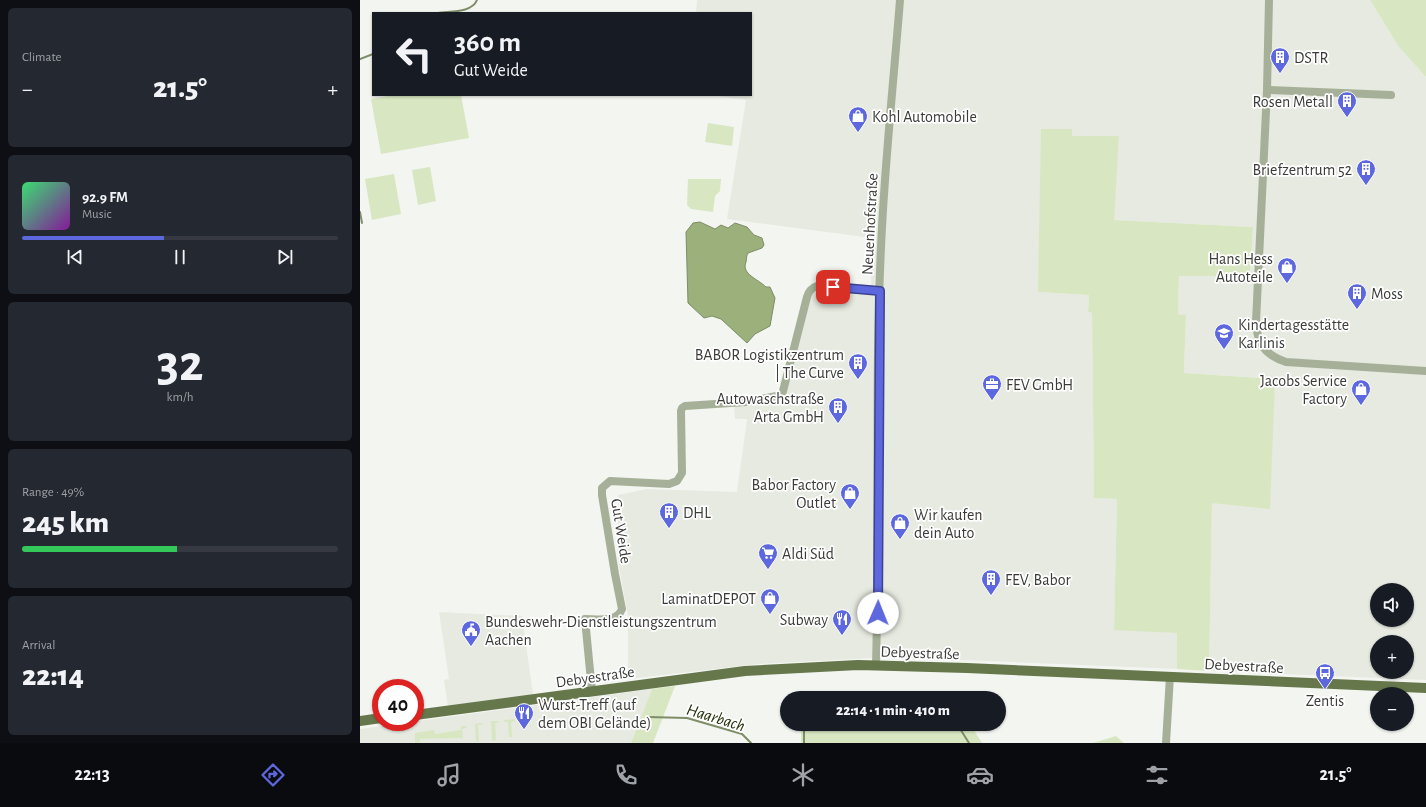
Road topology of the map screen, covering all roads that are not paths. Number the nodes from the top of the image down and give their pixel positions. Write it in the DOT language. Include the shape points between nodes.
graph roads {
  1 [pos="900,0"];
  2 [pos="1269,0"];
  3 [pos="1267,90"];
  4 [pos="1391,96"];
  5 [pos="880,291"];
  6 [pos="1426,371"];
  7 [pos="876,665"];
  8 [pos="1170,676"];
  9 [pos="1426,688"];
  10 [pos="592,691"];
  11 [pos="424,714"];
  12 [pos="372,719"];
  13 [pos="360,721"];
  14 [pos="1166,743"];
  1 -- 5 [label="street, Neuenhofstraße" via="890,108"];
  2 -- 3 [label="street"];
  3 -- 4 [label="street"];
  3 -- 6 [label="street" via="1256,322 1259,338 1266,352 1286,362"];
  5 -- 7 [label="street, Neuenhofstraße"];
  5 -- 10 [label="street, Gut Weide" via="817,286 813,288 807,297 782,395 746,402 682,408 682,473 677,481 669,484 610,482 602,488 614,574 622,609 614,619 585,618"];
  7 -- 8 [label="main road, Debyestraße"];
  7 -- 10 [label="main road, Debyestraße" via="745,671"];
  8 -- 9 [label="main road, Debyestraße"];
  8 -- 14 [label="street"];
  10 -- 11 [label="main road, Debyestraße"];
  12 -- 13 [label="main road"];
}
